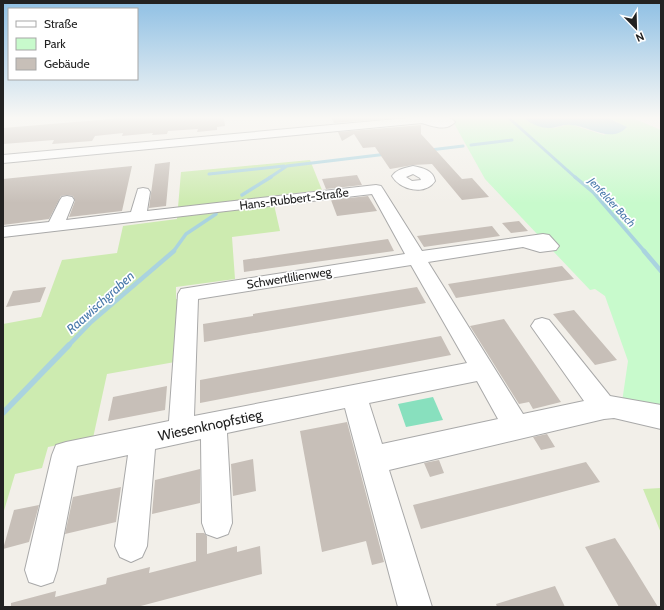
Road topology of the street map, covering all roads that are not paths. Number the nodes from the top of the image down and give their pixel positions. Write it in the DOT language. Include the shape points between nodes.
graph roads {
  1 [pos="113,146"];
  2 [pos="3,159"];
  3 [pos="405,183"];
  4 [pos="376,189"];
  5 [pos="143,192"];
  6 [pos="67,200"];
  7 [pos="138,216"];
  8 [pos="56,225"];
  9 [pos="3,232"];
  10 [pos="525,241"];
  11 [pos="417,258"];
  12 [pos="542,326"];
  13 [pos="483,370"];
  14 [pos="354,395"];
  15 [pos="604,408"];
  16 [pos="661,417"];
  17 [pos="214,424"];
  18 [pos="517,428"];
  19 [pos="181,431"];
  20 [pos="143,439"];
  21 [pos="372,460"];
  22 [pos="216,523"];
  23 [pos="131,546"];
  24 [pos="41,570"];
  25 [pos="415,607"];
  1 -- 2 [label="street"];
  3 -- 4 [label="street, Hans-Rubbert-Straße" via="392,188"];
  4 -- 7 [label="street, Hans-Rubbert-Straße"];
  4 -- 11 [label="street"];
  5 -- 7 [label="street"];
  6 -- 8 [label="street"];
  7 -- 8 [label="street, Hans-Rubbert-Straße"];
  8 -- 9 [label="street, Hans-Rubbert-Straße"];
  10 -- 11 [label="street, Schwertlilienweg"];
  11 -- 13 [label="street"];
  11 -- 19 [label="street, Schwertlilienweg" via="188,294"];
  12 -- 15 [label="street"];
  13 -- 14 [label="street"];
  13 -- 18 [label="street"];
  14 -- 17 [label="street, Wiesenknopfstieg"];
  14 -- 21 [label="street"];
  15 -- 16 [label="street" via="614,407"];
  15 -- 18 [label="street"];
  17 -- 19 [label="street, Wiesenknopfstieg"];
  17 -- 22 [label="street"];
  18 -- 21 [label="street"];
  19 -- 20 [label="street, Wiesenknopfstieg"];
  20 -- 23 [label="street"];
  20 -- 24 [label="street, Wiesenknopfstieg" via="66,455"];
  21 -- 25 [label="street"];
}
